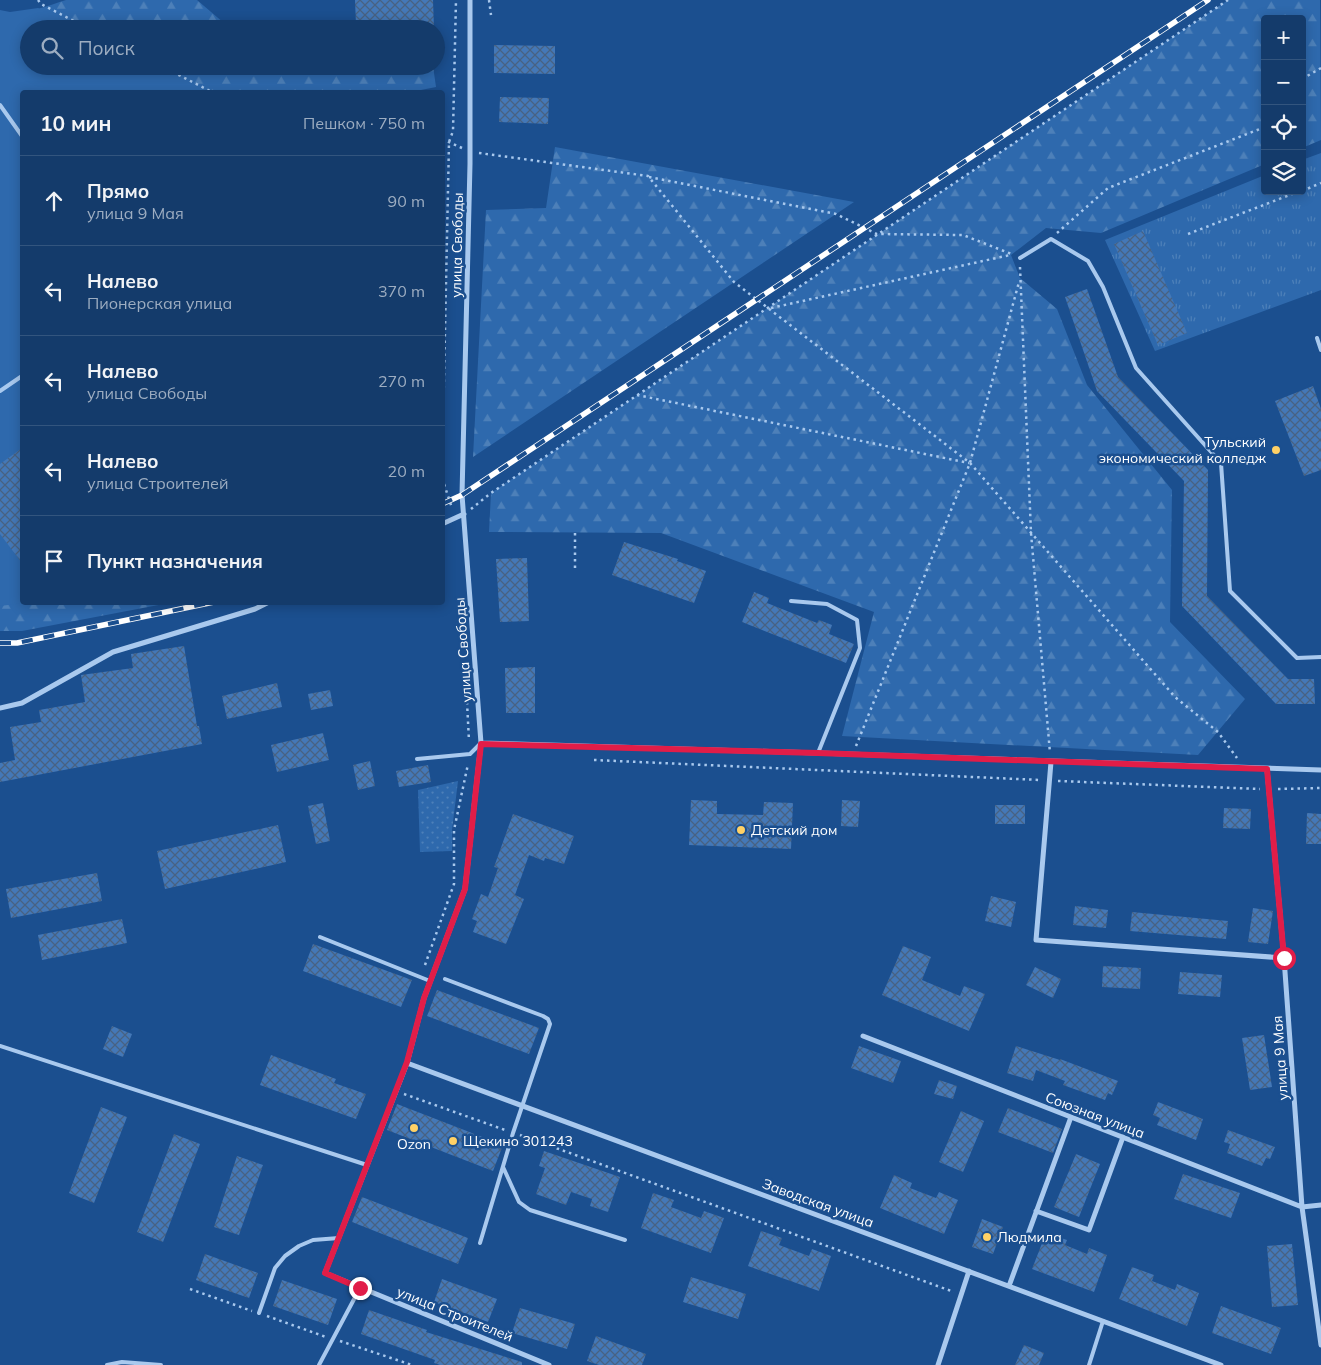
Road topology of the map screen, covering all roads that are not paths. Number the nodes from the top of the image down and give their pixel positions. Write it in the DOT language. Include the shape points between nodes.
graph roads {
  1 [pos="470,0"];
  2 [pos="0,105"];
  3 [pos="20,133"];
  4 [pos="1020,258"];
  5 [pos="1317,338"];
  6 [pos="1321,350"];
  7 [pos="20,377"];
  8 [pos="0,391"];
  9 [pos="464,514"];
  10 [pos="445,523"];
  11 [pos="791,601"];
  12 [pos="263,605"];
  13 [pos="1321,657"];
  14 [pos="0,708"];
  15 [pos="481,744"];
  16 [pos="818,753"];
  17 [pos="417,759"];
  18 [pos="1051,762"];
  19 [pos="1267,769"];
  20 [pos="1321,770"];
  21 [pos="320,937"];
  22 [pos="1284,958"];
  23 [pos="444,979"];
  24 [pos="430,982"];
  25 [pos="863,1036"];
  26 [pos="0,1046"];
  27 [pos="407,1062"];
  28 [pos="522,1106"];
  29 [pos="1071,1117"];
  30 [pos="1123,1137"];
  31 [pos="368,1164"];
  32 [pos="502,1167"];
  33 [pos="1321,1205"];
  34 [pos="1302,1207"];
  35 [pos="1036,1211"];
  36 [pos="339,1238"];
  37 [pos="625,1240"];
  38 [pos="480,1243"];
  39 [pos="969,1271"];
  40 [pos="325,1273"];
  41 [pos="1008,1286"];
  42 [pos="360,1288"];
  43 [pos="259,1313"];
  44 [pos="1103,1321"];
  45 [pos="1321,1345"];
  46 [pos="107,1365"];
  47 [pos="161,1365"];
  48 [pos="319,1365"];
  49 [pos="549,1365"];
  50 [pos="938,1365"];
  51 [pos="1090,1365"];
  52 [pos="1222,1365"];
  1 -- 9 [label="street, улица Свободы"];
  2 -- 3 [label="lane"];
  4 -- 13 [label="lane" via="1051,239 1088,261 1136,368 1221,462 1230,590 1297,658"];
  5 -- 6 [label="lane"];
  7 -- 8 [label="lane"];
  9 -- 10 [label="street"];
  9 -- 15 [label="street, улица Свободы"];
  11 -- 16 [label="lane" via="827,604 857,620 860,648"];
  12 -- 14 [label="street" via="113,652 22,703"];
  15 -- 16 [label="street"];
  15 -- 17 [label="lane" via="470,754"];
  15 -- 24 [label="street, улица Свободы" via="465,889"];
  16 -- 18 [label="street"];
  18 -- 19 [label="street"];
  18 -- 22 [label="street" via="1036,940"];
  19 -- 20 [label="street"];
  19 -- 22 [label="street, улица 9 Мая"];
  21 -- 24 [label="lane"];
  22 -- 34 [label="street, улица 9 Мая"];
  23 -- 28 [label="lane" via="548,1019 550,1024"];
  24 -- 27 [label="street, улица Свободы"];
  25 -- 29 [label="street, Союзная улица"];
  26 -- 31 [label="lane"];
  27 -- 28 [label="street, Заводская улица"];
  27 -- 31 [label="street, улица Свободы"];
  28 -- 32 [label="lane"];
  28 -- 39 [label="street, Заводская улица"];
  29 -- 30 [label="street, Союзная улица"];
  29 -- 35 [label="street"];
  30 -- 34 [label="street, Союзная улица"];
  30 -- 35 [label="street" via="1089,1230"];
  31 -- 36 [label="street, улица Свободы"];
  32 -- 37 [label="lane" via="519,1202 530,1210"];
  32 -- 38 [label="lane"];
  33 -- 34 [label="street, Союзная улица"];
  34 -- 45 [label="street, улица 9 Мая"];
  35 -- 41 [label="street"];
  36 -- 40 [label="street, улица Свободы"];
  36 -- 43 [label="lane" via="313,1240 285,1256 275,1268"];
  39 -- 41 [label="street, Заводская улица"];
  39 -- 50 [label="street"];
  40 -- 42 [label="street, улица Строителей"];
  41 -- 44 [label="street, Заводская улица"];
  42 -- 48 [label="lane"];
  42 -- 49 [label="street, улица Строителей"];
  44 -- 51 [label="lane"];
  44 -- 52 [label="street, Заводская улица"];
  46 -- 47 [label="lane" via="122,1362"];
}
